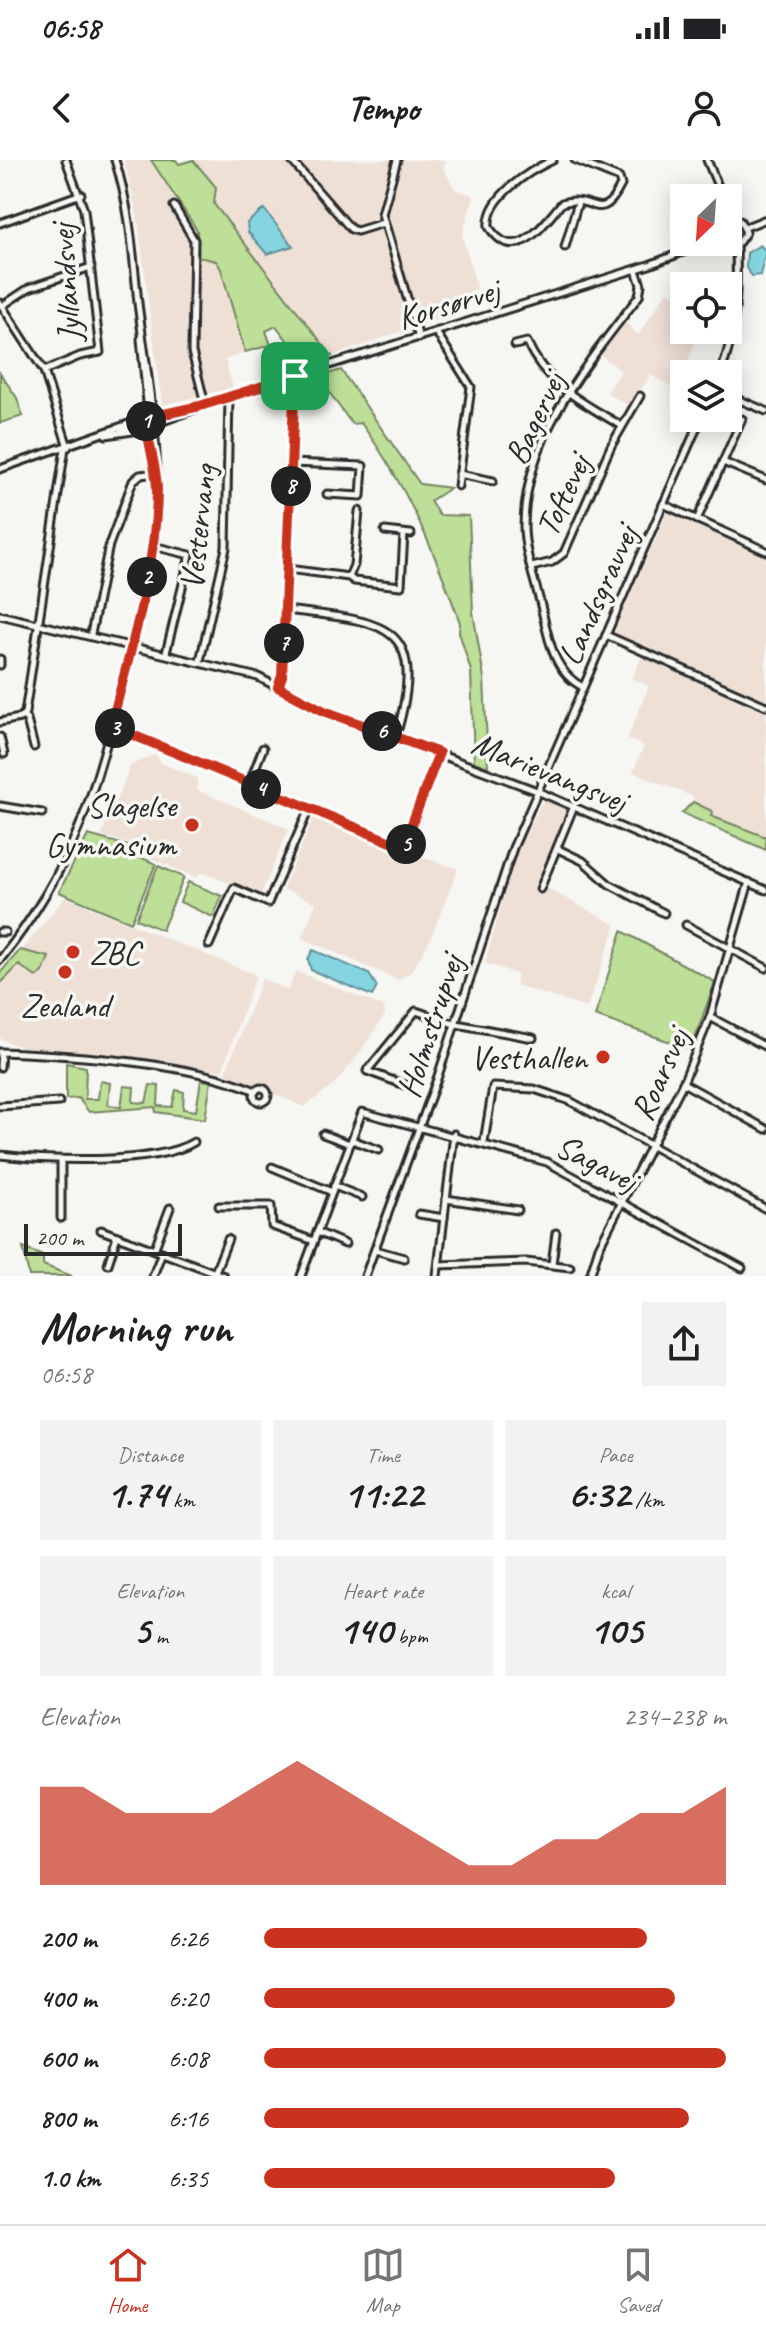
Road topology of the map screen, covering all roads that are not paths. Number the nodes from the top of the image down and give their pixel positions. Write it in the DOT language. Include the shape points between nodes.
graph roads {
  1 [pos="66,160"];
  2 [pos="115,160"];
  3 [pos="291,160"];
  4 [pos="397,160"];
  5 [pos="553,160"];
  6 [pos="575,160"];
  7 [pos="596,160"];
  8 [pos="716,160"];
  9 [pos="539,162"];
  10 [pos="708,162"];
  11 [pos="592,167"];
  12 [pos="717,184"];
  13 [pos="81,194"];
  14 [pos="578,202"];
  15 [pos="174,206"];
  16 [pos="766,219"];
  17 [pos="0,223"];
  18 [pos="383,223"];
  19 [pos="742,224"];
  20 [pos="746,227"];
  21 [pos="742,239"];
  22 [pos="565,247"];
  23 [pos="672,256"];
  24 [pos="736,256"];
  25 [pos="91,267"];
  26 [pos="636,270"];
  27 [pos="1,305"];
  28 [pos="139,306"];
  29 [pos="436,332"];
  30 [pos="419,338"];
  31 [pos="515,345"];
  32 [pos="724,360"];
  33 [pos="44,371"];
  34 [pos="295,376"];
  35 [pos="568,394"];
  36 [pos="640,396"];
  37 [pos="229,397"];
  38 [pos="742,401"];
  39 [pos="203,405"];
  40 [pos="766,411"];
  41 [pos="151,421"];
  42 [pos="622,426"];
  43 [pos="695,432"];
  44 [pos="736,432"];
  45 [pos="66,447"];
  46 [pos="723,462"];
  47 [pos="292,463"];
  48 [pos="0,469"];
  49 [pos="155,473"];
  50 [pos="459,474"];
  51 [pos="766,480"];
  52 [pos="493,481"];
  53 [pos="458,486"];
  54 [pos="327,494"];
  55 [pos="663,504"];
  56 [pos="359,511"];
  57 [pos="697,520"];
  58 [pos="385,531"];
  59 [pos="153,546"];
  60 [pos="766,551"];
  61 [pos="532,567"];
  62 [pos="288,569"];
  63 [pos="349,577"];
  64 [pos="286,610"];
  65 [pos="0,615"];
  66 [pos="38,623"];
  67 [pos="91,634"];
  68 [pos="606,635"];
  69 [pos="132,644"];
  70 [pos="166,653"];
  71 [pos="0,659"];
  72 [pos="200,661"];
  73 [pos="0,665"];
  74 [pos="278,687"];
  75 [pos="583,687"];
  76 [pos="766,706"];
  77 [pos="24,714"];
  78 [pos="0,722"];
  79 [pos="111,726"];
  80 [pos="396,736"];
  81 [pos="0,737"];
  82 [pos="34,747"];
  83 [pos="263,748"];
  84 [pos="439,753"];
  85 [pos="4,754"];
  86 [pos="249,784"];
  87 [pos="537,791"];
  88 [pos="0,806"];
  89 [pos="574,806"];
  90 [pos="309,809"];
  91 [pos="42,813"];
  92 [pos="558,849"];
  93 [pos="749,882"];
  94 [pos="540,889"];
  95 [pos="766,890"];
  96 [pos="664,913"];
  97 [pos="686,925"];
  98 [pos="209,945"];
  99 [pos="732,950"];
  100 [pos="0,960"];
  101 [pos="766,968"];
  102 [pos="710,1017"];
  103 [pos="456,1023"];
  104 [pos="533,1038"];
  105 [pos="766,1047"];
  106 [pos="1,1052"];
  107 [pos="0,1067"];
  108 [pos="683,1083"];
  109 [pos="405,1085"];
  110 [pos="256,1091"];
  111 [pos="59,1102"];
  112 [pos="0,1106"];
  113 [pos="420,1126"];
  114 [pos="766,1129"];
  115 [pos="323,1134"];
  116 [pos="454,1134"];
  117 [pos="194,1142"];
  118 [pos="351,1142"];
  119 [pos="484,1142"];
  120 [pos="652,1147"];
  121 [pos="379,1150"];
  122 [pos="0,1155"];
  123 [pos="61,1162"];
  124 [pos="272,1167"];
  125 [pos="333,1189"];
  126 [pos="362,1197"];
  127 [pos="446,1199"];
  128 [pos="623,1201"];
  129 [pos="219,1206"];
  130 [pos="170,1208"];
  131 [pos="766,1209"];
  132 [pos="518,1210"];
  133 [pos="419,1214"];
  134 [pos="61,1218"];
  135 [pos="444,1218"];
  136 [pos="101,1230"];
  137 [pos="317,1232"];
  138 [pos="556,1233"];
  139 [pos="117,1236"];
  140 [pos="228,1239"];
  141 [pos="314,1241"];
  142 [pos="345,1244"];
  143 [pos="154,1250"];
  144 [pos="375,1250"];
  145 [pos="162,1252"];
  146 [pos="404,1258"];
  147 [pos="108,1264"];
  148 [pos="552,1264"];
  149 [pos="439,1265"];
  150 [pos="570,1267"];
  151 [pos="742,1268"];
  152 [pos="205,1269"];
  153 [pos="215,1272"];
  154 [pos="153,1276"];
  155 [pos="202,1276"];
  156 [pos="224,1276"];
  157 [pos="301,1276"];
  158 [pos="365,1276"];
  159 [pos="437,1276"];
  160 [pos="590,1276"];
  1 -- 13 [label="street, Jyllandsvej"];
  2 -- 28 [label="street" via="126,200"];
  3 -- 18 [label="street" via="351,229"];
  4 -- 18 [label="street" via="383,202"];
  5 -- 9 [label="street"];
  6 -- 11 [label="street"];
  7 -- 11 [label="street"];
  8 -- 10 [label="street"];
  9 -- 14 [label="street" via="502,196 489,218 492,231 504,240 525,241 541,231 562,203"];
  10 -- 12 [label="street"];
  11 -- 14 [label="street" via="616,176 621,185 608,207"];
  13 -- 17 [label="street"];
  13 -- 25 [label="street, Jyllandsvej"];
  14 -- 22 [label="street"];
  15 -- 39 [label="street" via="194,240 192,352"];
  16 -- 20 [label="street"];
  18 -- 30 [label="street"];
  19 -- 20 [label="street"];
  20 -- 21 [label="street"];
  23 -- 26 [label="street, Korsørvej"];
  24 -- 32 [label="street" via="736,314"];
  25 -- 27 [label="street" via="29,288"];
  25 -- 33 [label="street, Jyllandsvej" via="100,352"];
  26 -- 29 [label="street, Korsørvej"];
  26 -- 35 [label="street, Bagervej" via="639,296"];
  27 -- 33 [label="street"];
  28 -- 41 [label="street"];
  28 -- 41 [label="street"];
  29 -- 30 [label="street, Korsørvej"];
  29 -- 50 [label="street" via="471,387"];
  30 -- 34 [label="street, Korsørvej"];
  31 -- 35 [label="street, Toftevej" via="527,342 542,371"];
  33 -- 45 [label="street"];
  34 -- 37 [label="street, Korsørvej"];
  34 -- 47 [label="street"];
  35 -- 42 [label="street, Toftevej"];
  35 -- 61 [label="street, Bagervej" via="531,467 524,525"];
  36 -- 42 [label="street, Toftevej"];
  37 -- 39 [label="street, Korsørvej"];
  37 -- 72 [label="street, Vestervang" via="226,548"];
  38 -- 40 [label="street"];
  39 -- 41 [label="street, Korsørvej"];
  41 -- 45 [label="street, Korsørvej"];
  41 -- 49 [label="street"];
  41 -- 49 [label="street"];
  42 -- 61 [label="street, Toftevej" via="564,553"];
  43 -- 55 [label="street, Landsgravvej"];
  44 -- 46 [label="street"];
  45 -- 48 [label="street, Korsørvej"];
  45 -- 66 [label="street"];
  46 -- 51 [label="street"];
  46 -- 57 [label="street"];
  47 -- 54 [label="street" via="363,466 361,496"];
  47 -- 62 [label="street"];
  49 -- 59 [label="street"];
  49 -- 67 [label="street" via="136,477 128,494 103,566"];
  50 -- 52 [label="street"];
  50 -- 53 [label="street"];
  55 -- 57 [label="street"];
  55 -- 68 [label="street, Landsgravvej"];
  56 -- 63 [label="street"];
  57 -- 60 [label="street"];
  58 -- 63 [label="street" via="407,534 401,586"];
  59 -- 69 [label="street"];
  59 -- 70 [label="street" via="190,555"];
  61 -- 75 [label="street, Bagervej" via="553,653 569,678"];
  62 -- 63 [label="street"];
  62 -- 64 [label="street"];
  64 -- 74 [label="street"];
  64 -- 80 [label="street" via="376,626 396,641 409,673"];
  65 -- 66 [label="street, Marievangsvej"];
  66 -- 67 [label="street, Marievangsvej"];
  66 -- 77 [label="street"];
  67 -- 69 [label="street, Marievangsvej"];
  68 -- 75 [label="street, Landsgravvej"];
  68 -- 76 [label="street"];
  69 -- 70 [label="street, Marievangsvej"];
  69 -- 79 [label="street"];
  70 -- 72 [label="street, Marievangsvej"];
  71 -- 73 [label="street"];
  72 -- 74 [label="street, Marievangsvej"];
  74 -- 80 [label="street, Marievangsvej" via="324,711"];
  75 -- 87 [label="street, Landsgravvej"];
  77 -- 78 [label="street"];
  77 -- 82 [label="street"];
  79 -- 86 [label="street"];
  79 -- 100 [label="street" via="89,809 64,865"];
  80 -- 84 [label="street, Marievangsvej"];
  81 -- 85 [label="street"];
  83 -- 86 [label="street"];
  84 -- 87 [label="street, Marievangsvej"];
  84 -- 90 [label="street" via="403,847"];
  86 -- 90 [label="street"];
  87 -- 89 [label="street, Marievangsvej"];
  87 -- 103 [label="street, Holmstrupvej" via="504,871"];
  88 -- 91 [label="street"];
  89 -- 92 [label="street"];
  89 -- 93 [label="street, Marievangsvej"];
  90 -- 98 [label="street" via="268,903 234,888"];
  92 -- 94 [label="street"];
  92 -- 96 [label="street"];
  93 -- 95 [label="street, Marievangsvej"];
  93 -- 99 [label="street, Roarsvej"];
  97 -- 99 [label="street"];
  99 -- 101 [label="street"];
  99 -- 102 [label="street, Roarsvej"];
  102 -- 105 [label="street"];
  102 -- 108 [label="street, Roarsvej"];
  103 -- 104 [label="street"];
  103 -- 109 [label="street" via="416,1011 367,1071"];
  103 -- 113 [label="street, Holmstrupvej"];
  106 -- 107 [label="street"];
  106 -- 110 [label="street" via="186,1072"];
  108 -- 114 [label="street"];
  108 -- 120 [label="street, Roarsvej"];
  111 -- 112 [label="street"];
  113 -- 116 [label="street, Sagavej"];
  113 -- 118 [label="street, Sagavej" via="362,1112"];
  113 -- 144 [label="street, Holmstrupvej"];
  115 -- 118 [label="street"];
  116 -- 119 [label="street, Sagavej"];
  116 -- 127 [label="street"];
  117 -- 123 [label="street" via="160,1152"];
  118 -- 121 [label="street"];
  118 -- 125 [label="street"];
  119 -- 120 [label="street" via="496,1086 556,1095"];
  119 -- 128 [label="street, Sagavej" via="547,1162"];
  120 -- 128 [label="street, Roarsvej"];
  120 -- 131 [label="street"];
  122 -- 123 [label="street"];
  123 -- 134 [label="street"];
  124 -- 125 [label="street"];
  125 -- 126 [label="street"];
  125 -- 137 [label="street"];
  127 -- 132 [label="street"];
  127 -- 135 [label="street"];
  128 -- 151 [label="street, Sagavej"];
  128 -- 160 [label="street, Roarsvej"];
  129 -- 141 [label="street" via="271,1206 272,1226"];
  130 -- 143 [label="street"];
  133 -- 135 [label="street"];
  135 -- 149 [label="street"];
  136 -- 139 [label="street"];
  137 -- 141 [label="street"];
  137 -- 142 [label="street"];
  138 -- 148 [label="street"];
  139 -- 143 [label="street"];
  139 -- 147 [label="street"];
  140 -- 153 [label="street"];
  141 -- 157 [label="street"];
  143 -- 145 [label="street"];
  144 -- 146 [label="street"];
  144 -- 158 [label="street, Holmstrupvej"];
  145 -- 152 [label="street"];
  145 -- 154 [label="street"];
  148 -- 149 [label="street"];
  148 -- 150 [label="street"];
  149 -- 159 [label="street"];
  152 -- 153 [label="street"];
  152 -- 155 [label="street"];
  153 -- 156 [label="street"];
}
